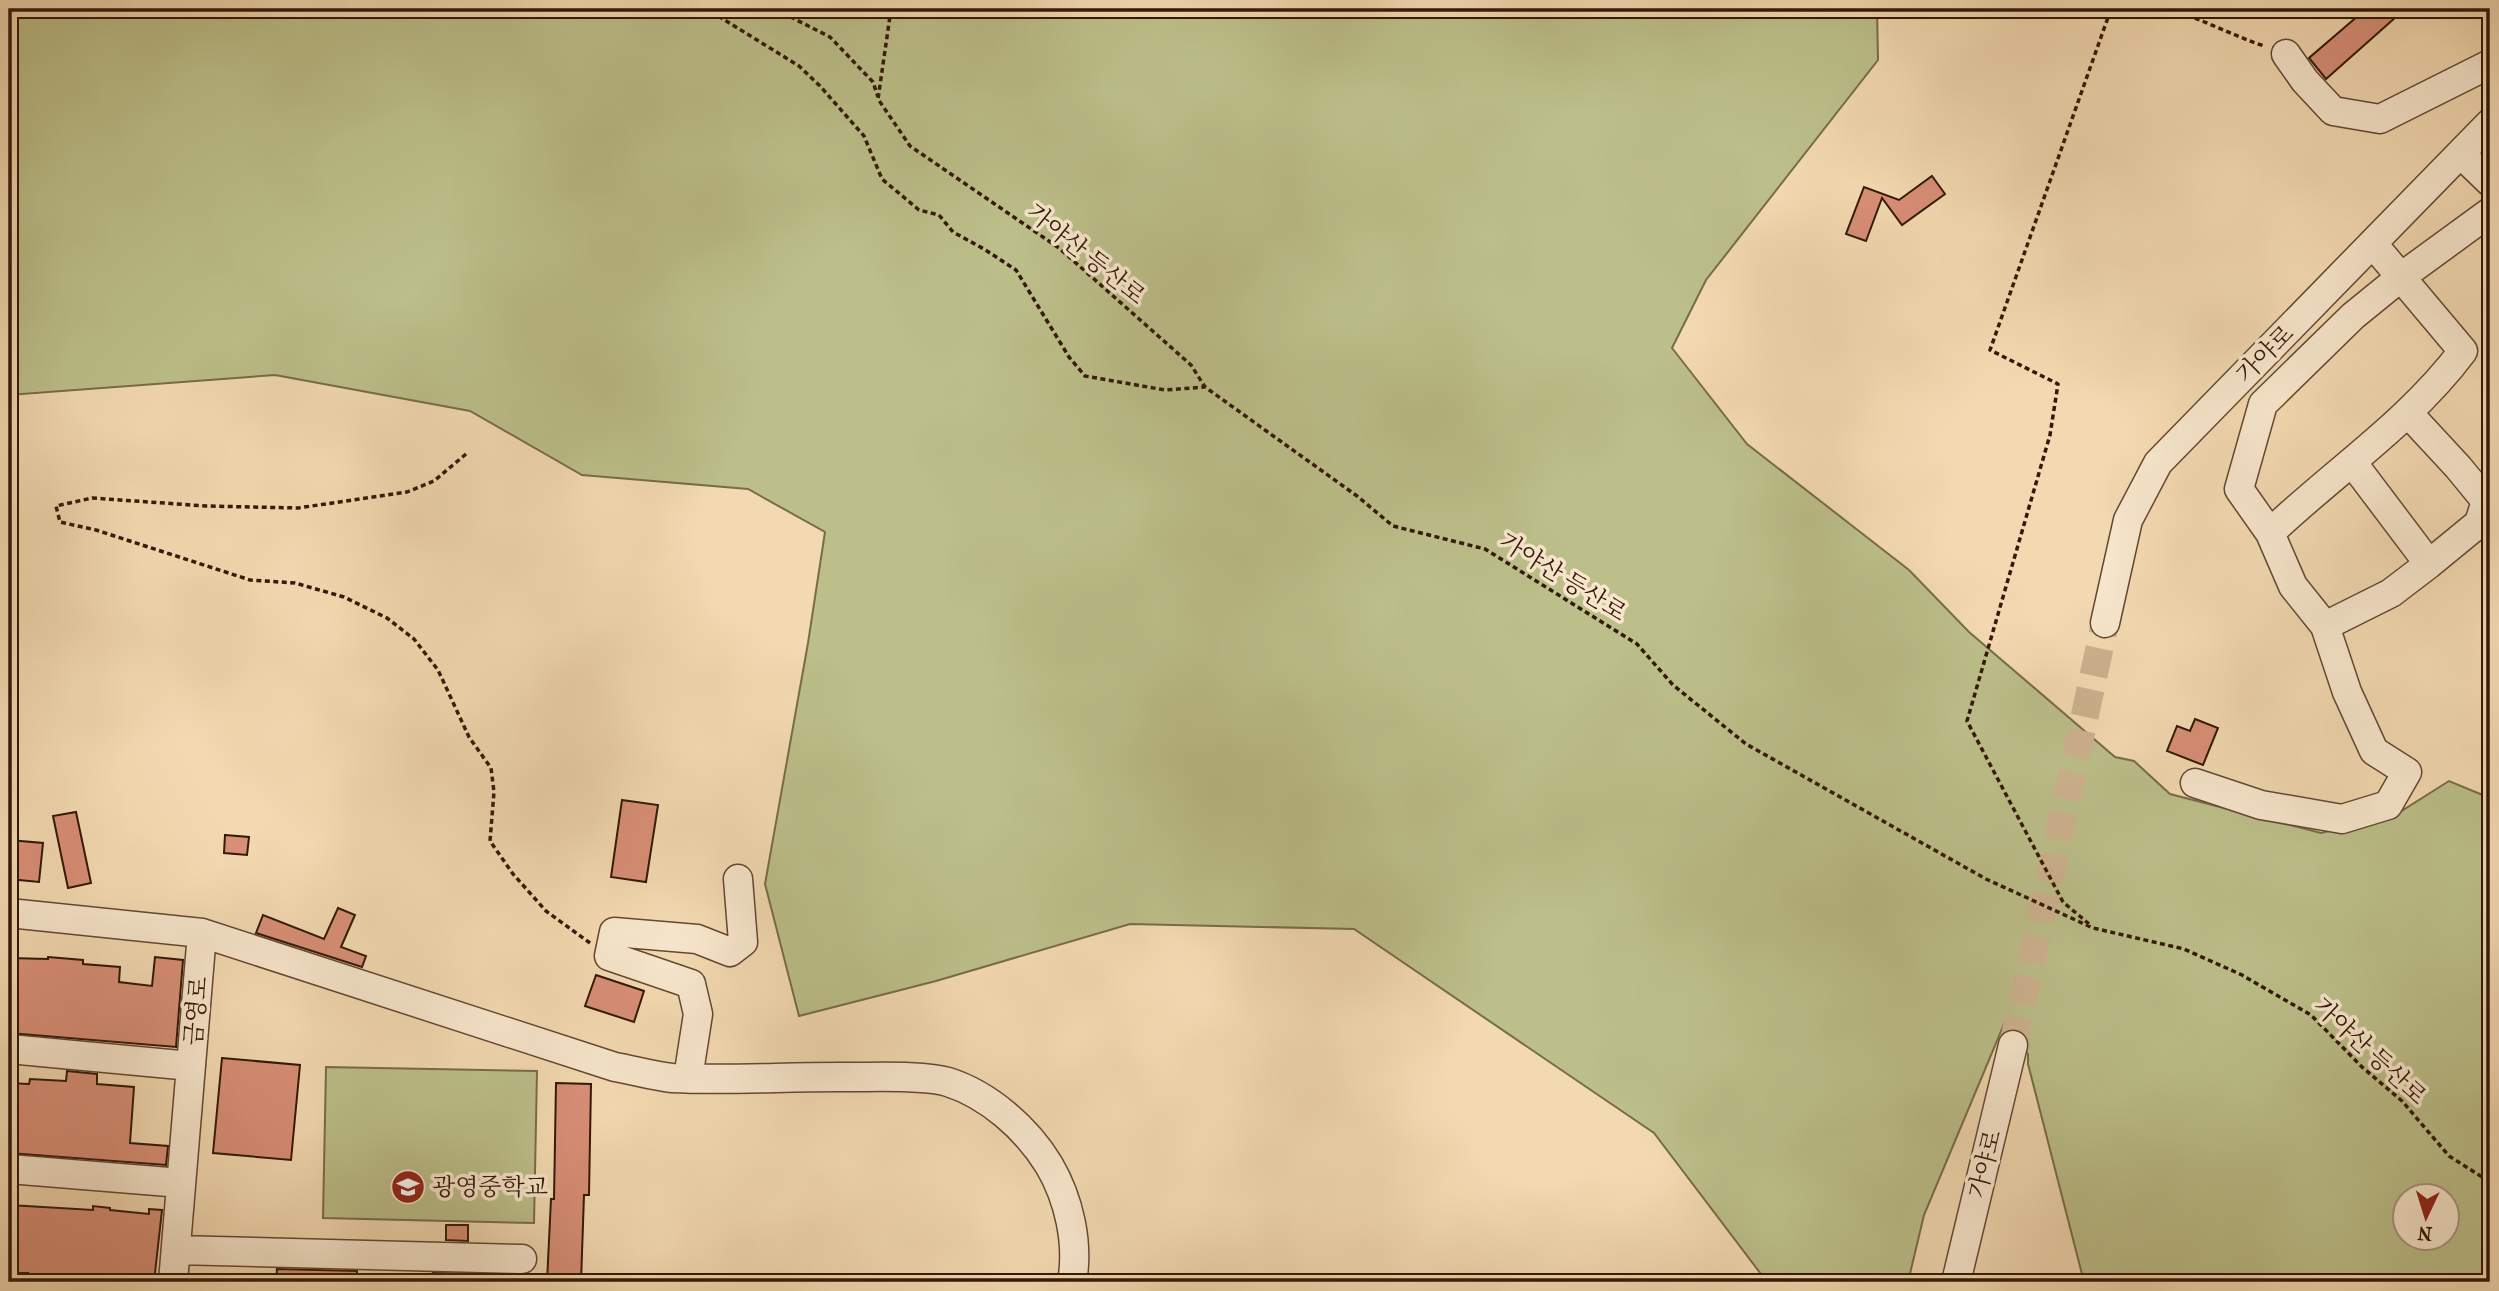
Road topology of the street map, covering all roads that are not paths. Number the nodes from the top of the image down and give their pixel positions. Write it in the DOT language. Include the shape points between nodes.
graph roads {
  1 [pos="2286,54"];
  2 [pos="2490,64"];
  3 [pos="2490,123"];
  4 [pos="2461,154"];
  5 [pos="2490,182"];
  6 [pos="2490,212"];
  7 [pos="2373,244"];
  8 [pos="2401,277"];
  9 [pos="2408,413"];
  10 [pos="2352,462"];
  11 [pos="2270,533"];
  12 [pos="2429,564"];
  13 [pos="2105,623"];
  14 [pos="2325,626"];
  15 [pos="2195,783"];
  16 [pos="738,879"];
  17 [pos="9,913"];
  18 [pos="202,933"];
  19 [pos="2013,1045"];
  20 [pos="9,1049"];
  21 [pos="191,1066"];
  22 [pos="688,1078"];
  23 [pos="9,1169"];
  24 [pos="181,1182"];
  25 [pos="176,1250"];
  26 [pos="522,1259"];
  27 [pos="173,1282"];
  28 [pos="1072,1282"];
  29 [pos="1956,1282"];
  1 -- 2 [label="street" via="2333,111 2379,119"];
  3 -- 4 [label="street, 가야로"];
  4 -- 5 [label="street"];
  4 -- 7 [label="street, 가야로"];
  6 -- 8 [label="street"];
  7 -- 8 [label="street"];
  7 -- 13 [label="street, 가야로" via="2158,463 2128,520"];
  8 -- 9 [label="street" via="2463,351"];
  8 -- 11 [label="street" via="2353,316 2263,404 2239,489"];
  9 -- 10 [label="street"];
  9 -- 12 [label="street" via="2486,501 2479,523"];
  10 -- 11 [label="street"];
  10 -- 12 [label="street"];
  11 -- 14 [label="street" via="2293,586"];
  12 -- 14 [label="street" via="2391,593"];
  14 -- 15 [label="street" via="2347,692 2374,751 2407,772 2388,806 2342,819 2261,805"];
  16 -- 22 [label="street" via="743,942 730,951 697,939 614,932 609,957 691,984 698,1014"];
  17 -- 18 [label="street"];
  18 -- 21 [label="street, 금영로"];
  18 -- 22 [label="street" via="615,1067"];
  19 -- 29 [label="street, 가야로"];
  20 -- 21 [label="street"];
  21 -- 24 [label="street, 금영로"];
  22 -- 28 [label="street" via="900,1077 947,1082 986,1100 1034,1144 1057,1178 1071,1220"];
  23 -- 24 [label="street"];
  24 -- 25 [label="street, 금영로"];
  25 -- 26 [label="street"];
  25 -- 27 [label="street, 금영로"];
}
